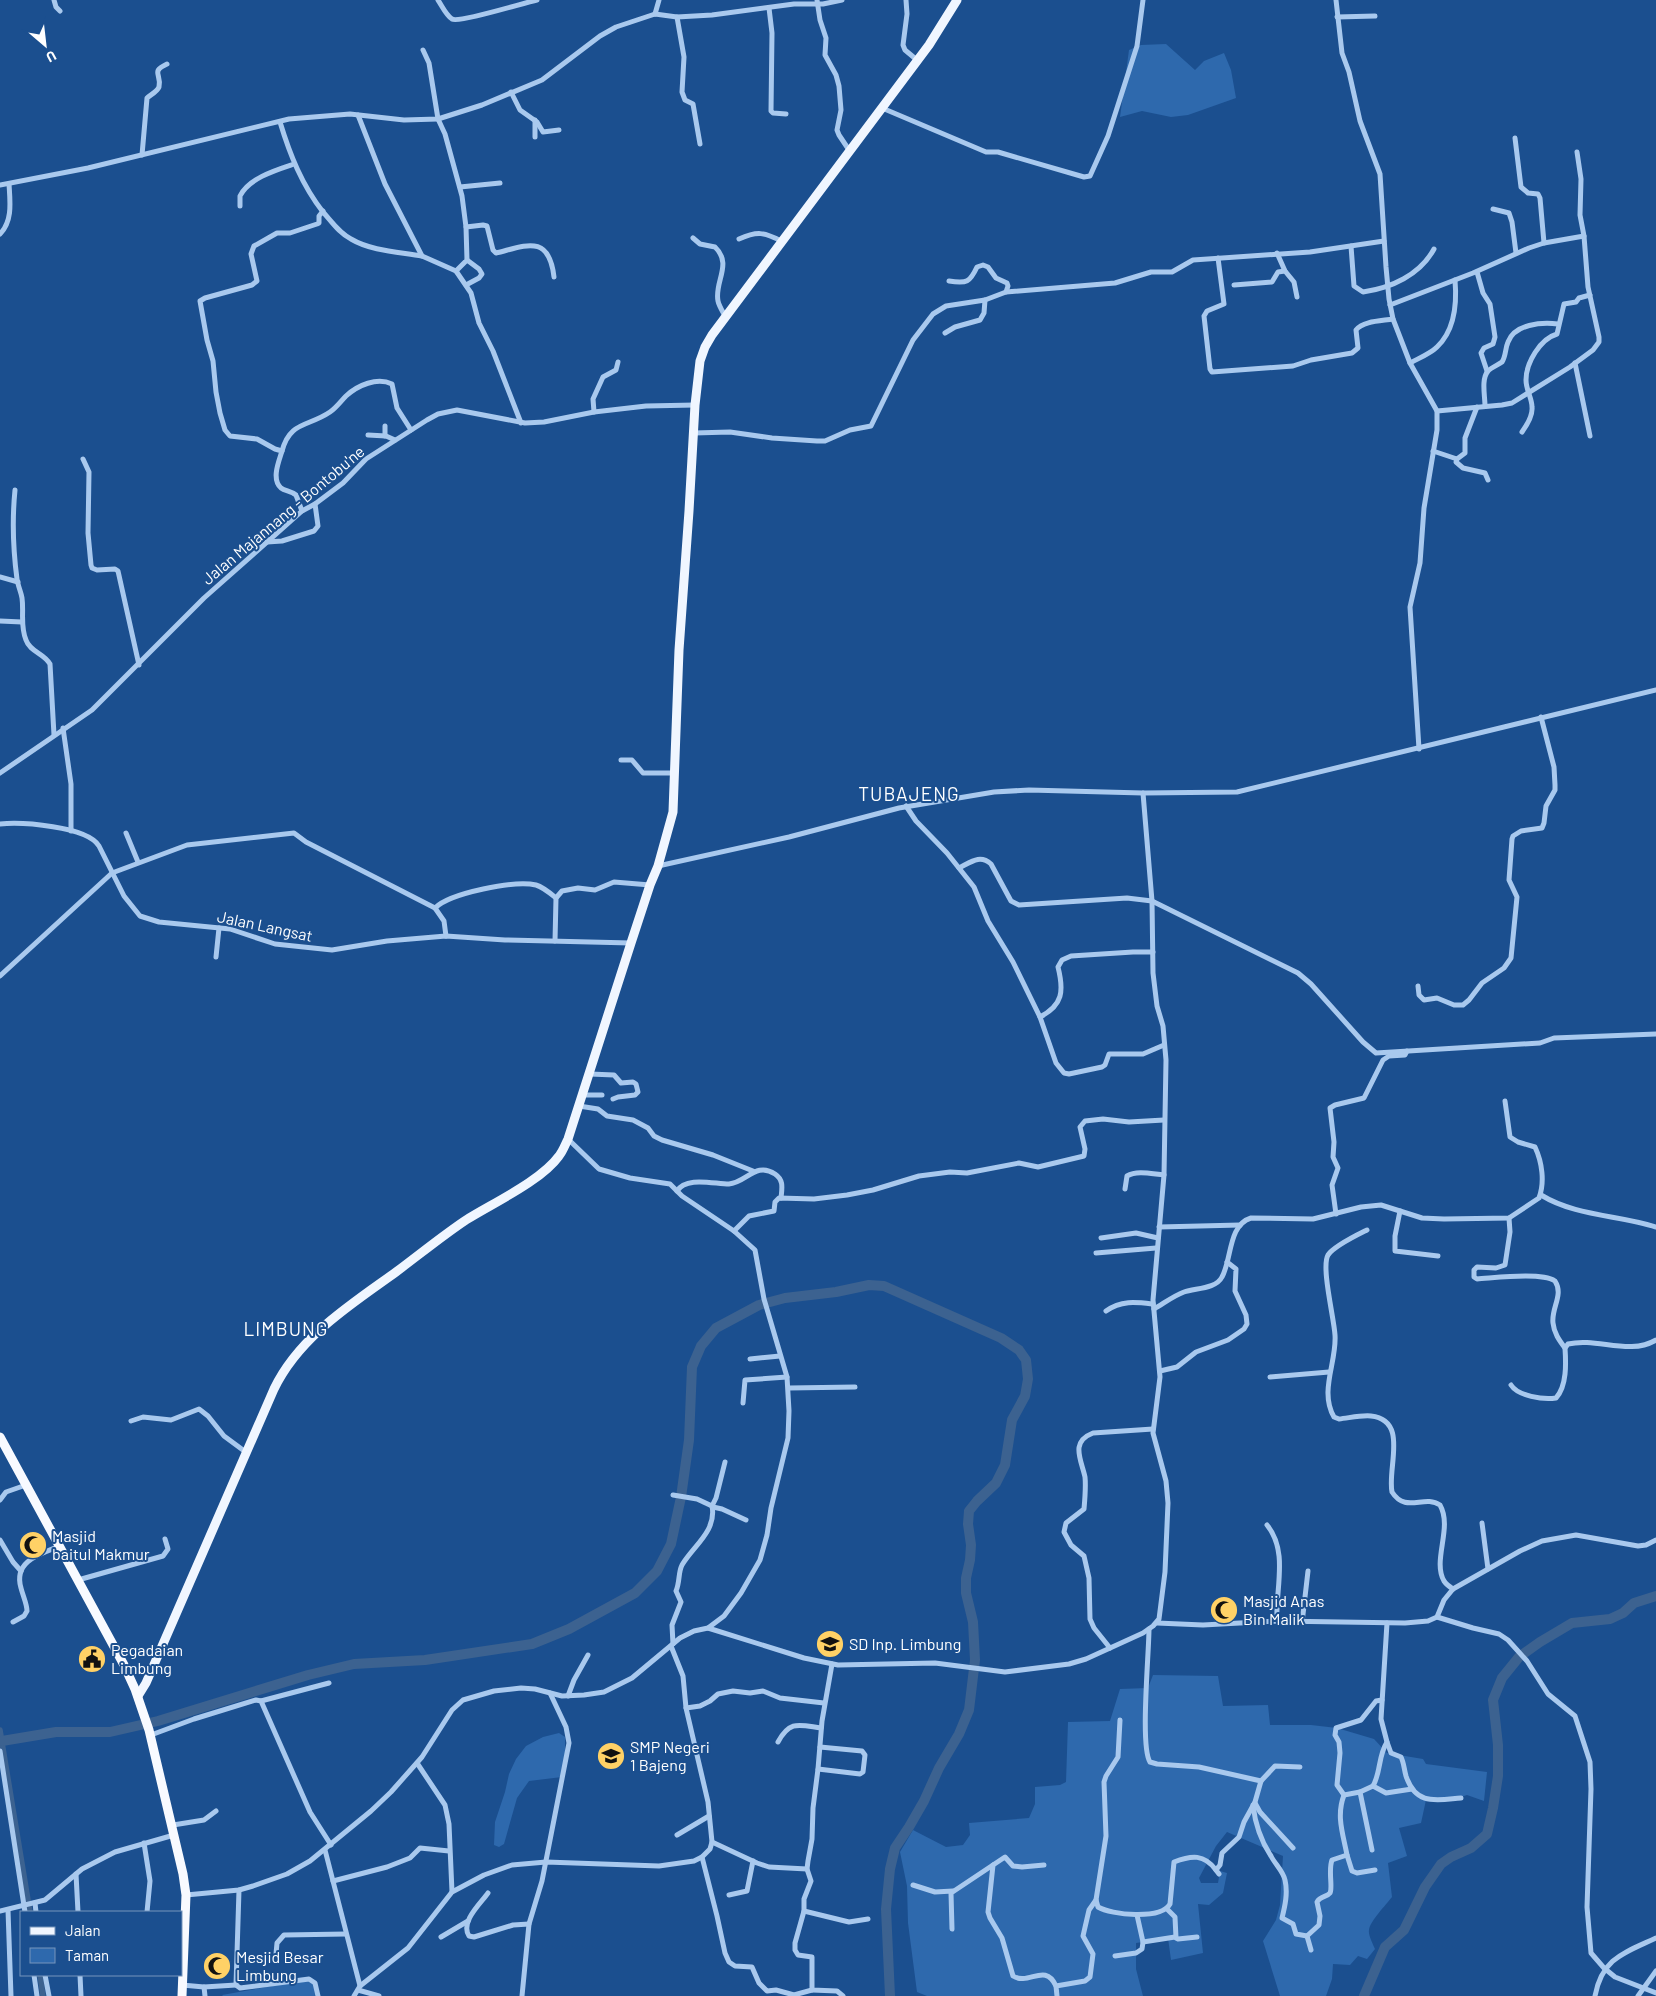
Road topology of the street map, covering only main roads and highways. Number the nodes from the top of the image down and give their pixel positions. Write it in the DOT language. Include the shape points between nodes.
graph roads {
  1 [pos="957,0"];
  2 [pos="0,1437"];
  3 [pos="138,1696"];
  4 [pos="183,1957"];
  5 [pos="182,1996"];
  1 -- 3 [label="main road" via="917,60 726,316 701,357 679,650 673,812 568,1139 559,1156 534,1179 454,1229 341,1312 290,1361 278,1381"];
  2 -- 3 [label="highway"];
  3 -- 4 [label="highway" via="173,1825 186,1895"];
  4 -- 5 [label="highway"];
}
